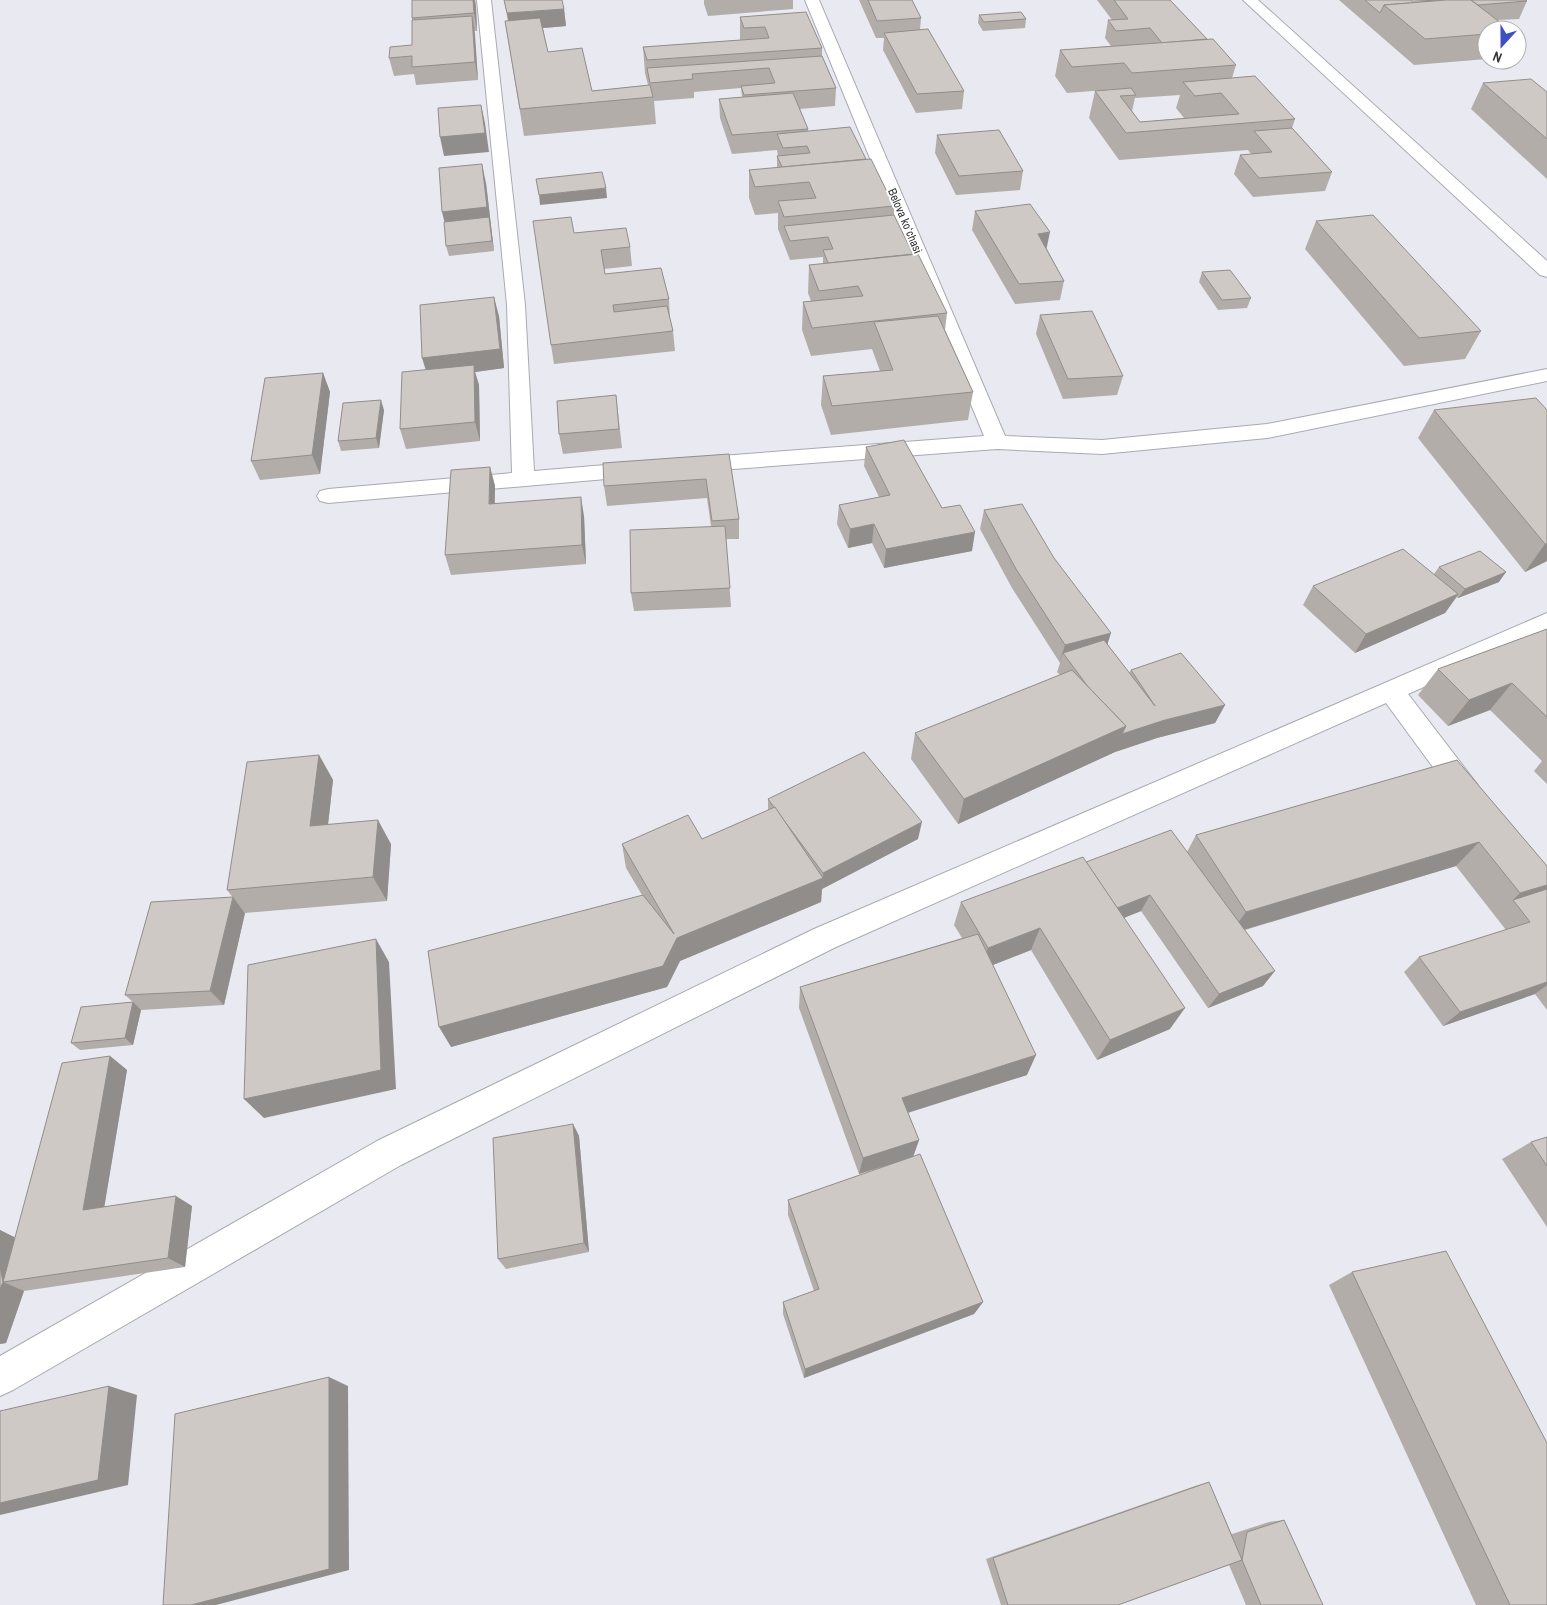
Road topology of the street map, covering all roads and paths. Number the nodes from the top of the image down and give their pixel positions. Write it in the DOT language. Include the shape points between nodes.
graph roads {
  1 [pos="484,0"];
  2 [pos="812,0"];
  3 [pos="1250,0"];
  4 [pos="1547,271"];
  5 [pos="1547,375"];
  6 [pos="997,442"];
  7 [pos="523,478"];
  8 [pos="328,496"];
  9 [pos="1547,622"];
  10 [pos="1391,691"];
  11 [pos="1480,809"];
  12 [pos="0,1377"];
  1 -- 7 [label="street" via="516,305"];
  2 -- 6 [label="street, Belova koʻchasi"];
  3 -- 4 [label="street"];
  5 -- 6 [label="street" via="1267,431 1102,447"];
  6 -- 7 [label="street"];
  7 -- 8 [label="street"];
  9 -- 10 [label="street"];
  10 -- 11 [label="street"];
  10 -- 12 [label="street" via="790,955 389,1153"];
}
